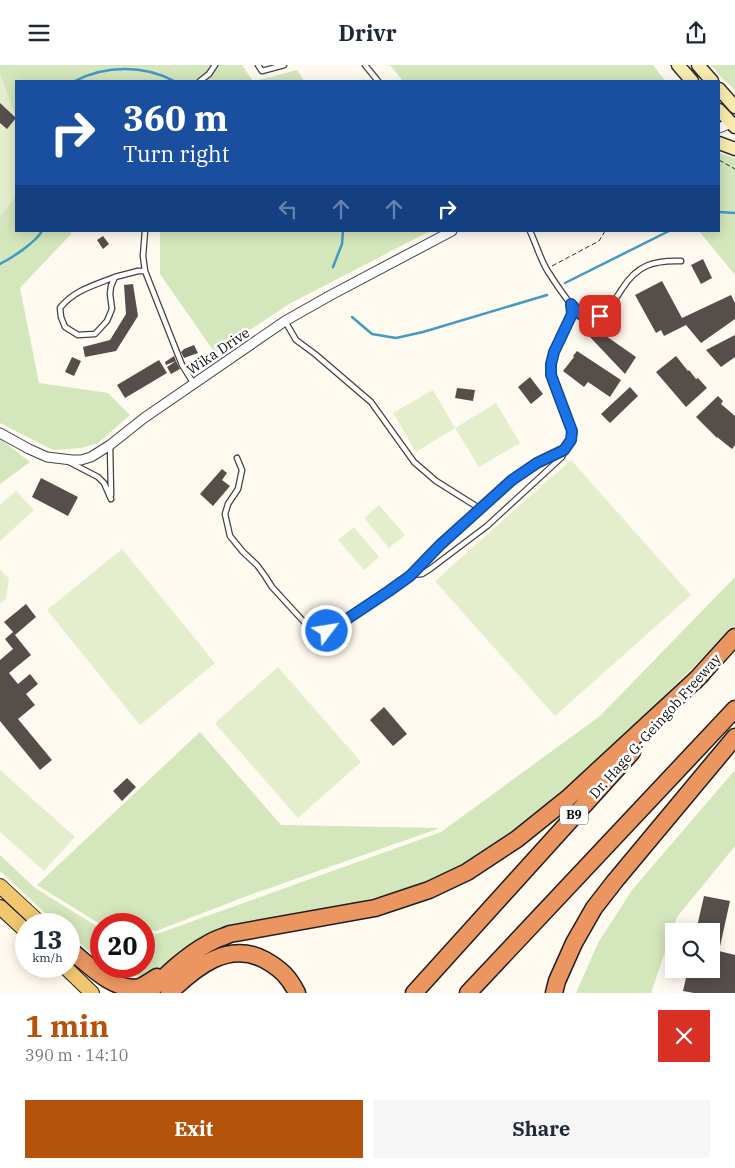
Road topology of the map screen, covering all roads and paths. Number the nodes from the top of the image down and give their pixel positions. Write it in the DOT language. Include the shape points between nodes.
graph roads {
  1 [pos="215,65"];
  2 [pos="258,65"];
  3 [pos="284,65"];
  4 [pos="365,65"];
  5 [pos="676,65"];
  6 [pos="698,65"];
  7 [pos="201,80"];
  8 [pos="377,80"];
  9 [pos="679,80"];
  10 [pos="691,80"];
  11 [pos="711,80"];
  12 [pos="720,90"];
  13 [pos="735,107"];
  14 [pos="720,143"];
  15 [pos="735,149"];
  16 [pos="720,161"];
  17 [pos="735,169"];
  18 [pos="145,232"];
  19 [pos="450,232"];
  20 [pos="530,232"];
  21 [pos="604,232"];
  22 [pos="681,261"];
  23 [pos="547,269"];
  24 [pos="145,271"];
  25 [pos="115,277"];
  26 [pos="571,304"];
  27 [pos="286,321"];
  28 [pos="194,384"];
  29 [pos="0,433"];
  30 [pos="110,445"];
  31 [pos="564,450"];
  32 [pos="237,458"];
  33 [pos="64,459"];
  34 [pos="479,508"];
  35 [pos="410,576"];
  36 [pos="735,637"];
  37 [pos="702,674"];
  38 [pos="735,709"];
  39 [pos="735,737"];
  40 [pos="0,886"];
  41 [pos="0,907"];
  42 [pos="29,913"];
  43 [pos="15,921"];
  44 [pos="80,958"];
  45 [pos="80,959"];
  46 [pos="173,968"];
  47 [pos="76,978"];
  48 [pos="92,993"];
  49 [pos="116,993"];
  50 [pos="148,993"];
  51 [pos="169,993"];
  52 [pos="297,993"];
  53 [pos="414,993"];
  54 [pos="468,993"];
  55 [pos="554,993"];
  1 -- 7 [label="lane"];
  2 -- 3 [label="lane" via="262,71"];
  4 -- 8 [label="lane"];
  5 -- 9 [label="main road"];
  5 -- 10 [label="main road"];
  6 -- 11 [label="main road"];
  12 -- 13 [label="main road"];
  14 -- 15 [label="main road"];
  16 -- 17 [label="path"];
  18 -- 24 [label="lane"];
  19 -- 27 [label="street, Wika Drive"];
  20 -- 23 [label="lane"];
  21 -- 23 [label="path" via="599,241"];
  22 -- 26 [label="lane" via="664,260 637,271 600,316 584,317"];
  23 -- 26 [label="lane"];
  24 -- 25 [label="lane"];
  24 -- 28 [label="lane" via="182,365"];
  25 -- 25 [label="lane" via="110,294 112,309 107,321 94,334 78,335 65,327 60,308 66,301"];
  26 -- 31 [label="lane" via="572,314 551,364 551,375 572,431 571,440"];
  27 -- 28 [label="street, Wika Drive"];
  27 -- 34 [label="lane" via="296,340 371,402 414,462 436,481"];
  28 -- 30 [label="street, Wika Drive"];
  29 -- 33 [label="street, Wika Drive" via="47,457"];
  30 -- 33 [label="street, Wika Drive" via="86,458"];
  30 -- 33 [label="lane" via="111,499 98,477"];
  31 -- 34 [label="lane" via="512,480"];
  31 -- 35 [label="lane" via="562,457 487,526 430,569"];
  32 -- 35 [label="lane" via="242,470 238,489 225,514 230,535 310,628 327,631 335,627"];
  34 -- 35 [label="lane"];
  36 -- 37 [label="highway, Dr. Hage G. Geingob Freeway / B9"];
  37 -- 46 [label="highway" via="568,798 517,839 467,872 429,890 375,908 230,933"];
  37 -- 53 [label="highway, Dr. Hage G. Geingob Freeway / B9"];
  38 -- 54 [label="highway"];
  39 -- 55 [label="highway" via="594,908 574,943"];
  40 -- 42 [label="main road"];
  41 -- 43 [label="main road"];
  44 -- 46 [label="highway" via="114,983 130,987 140,987"];
  45 -- 49 [label="main road"];
  46 -- 50 [label="highway"];
  47 -- 48 [label="main road"];
  51 -- 52 [label="highway" via="198,967 225,955 243,953 278,967"];
}
